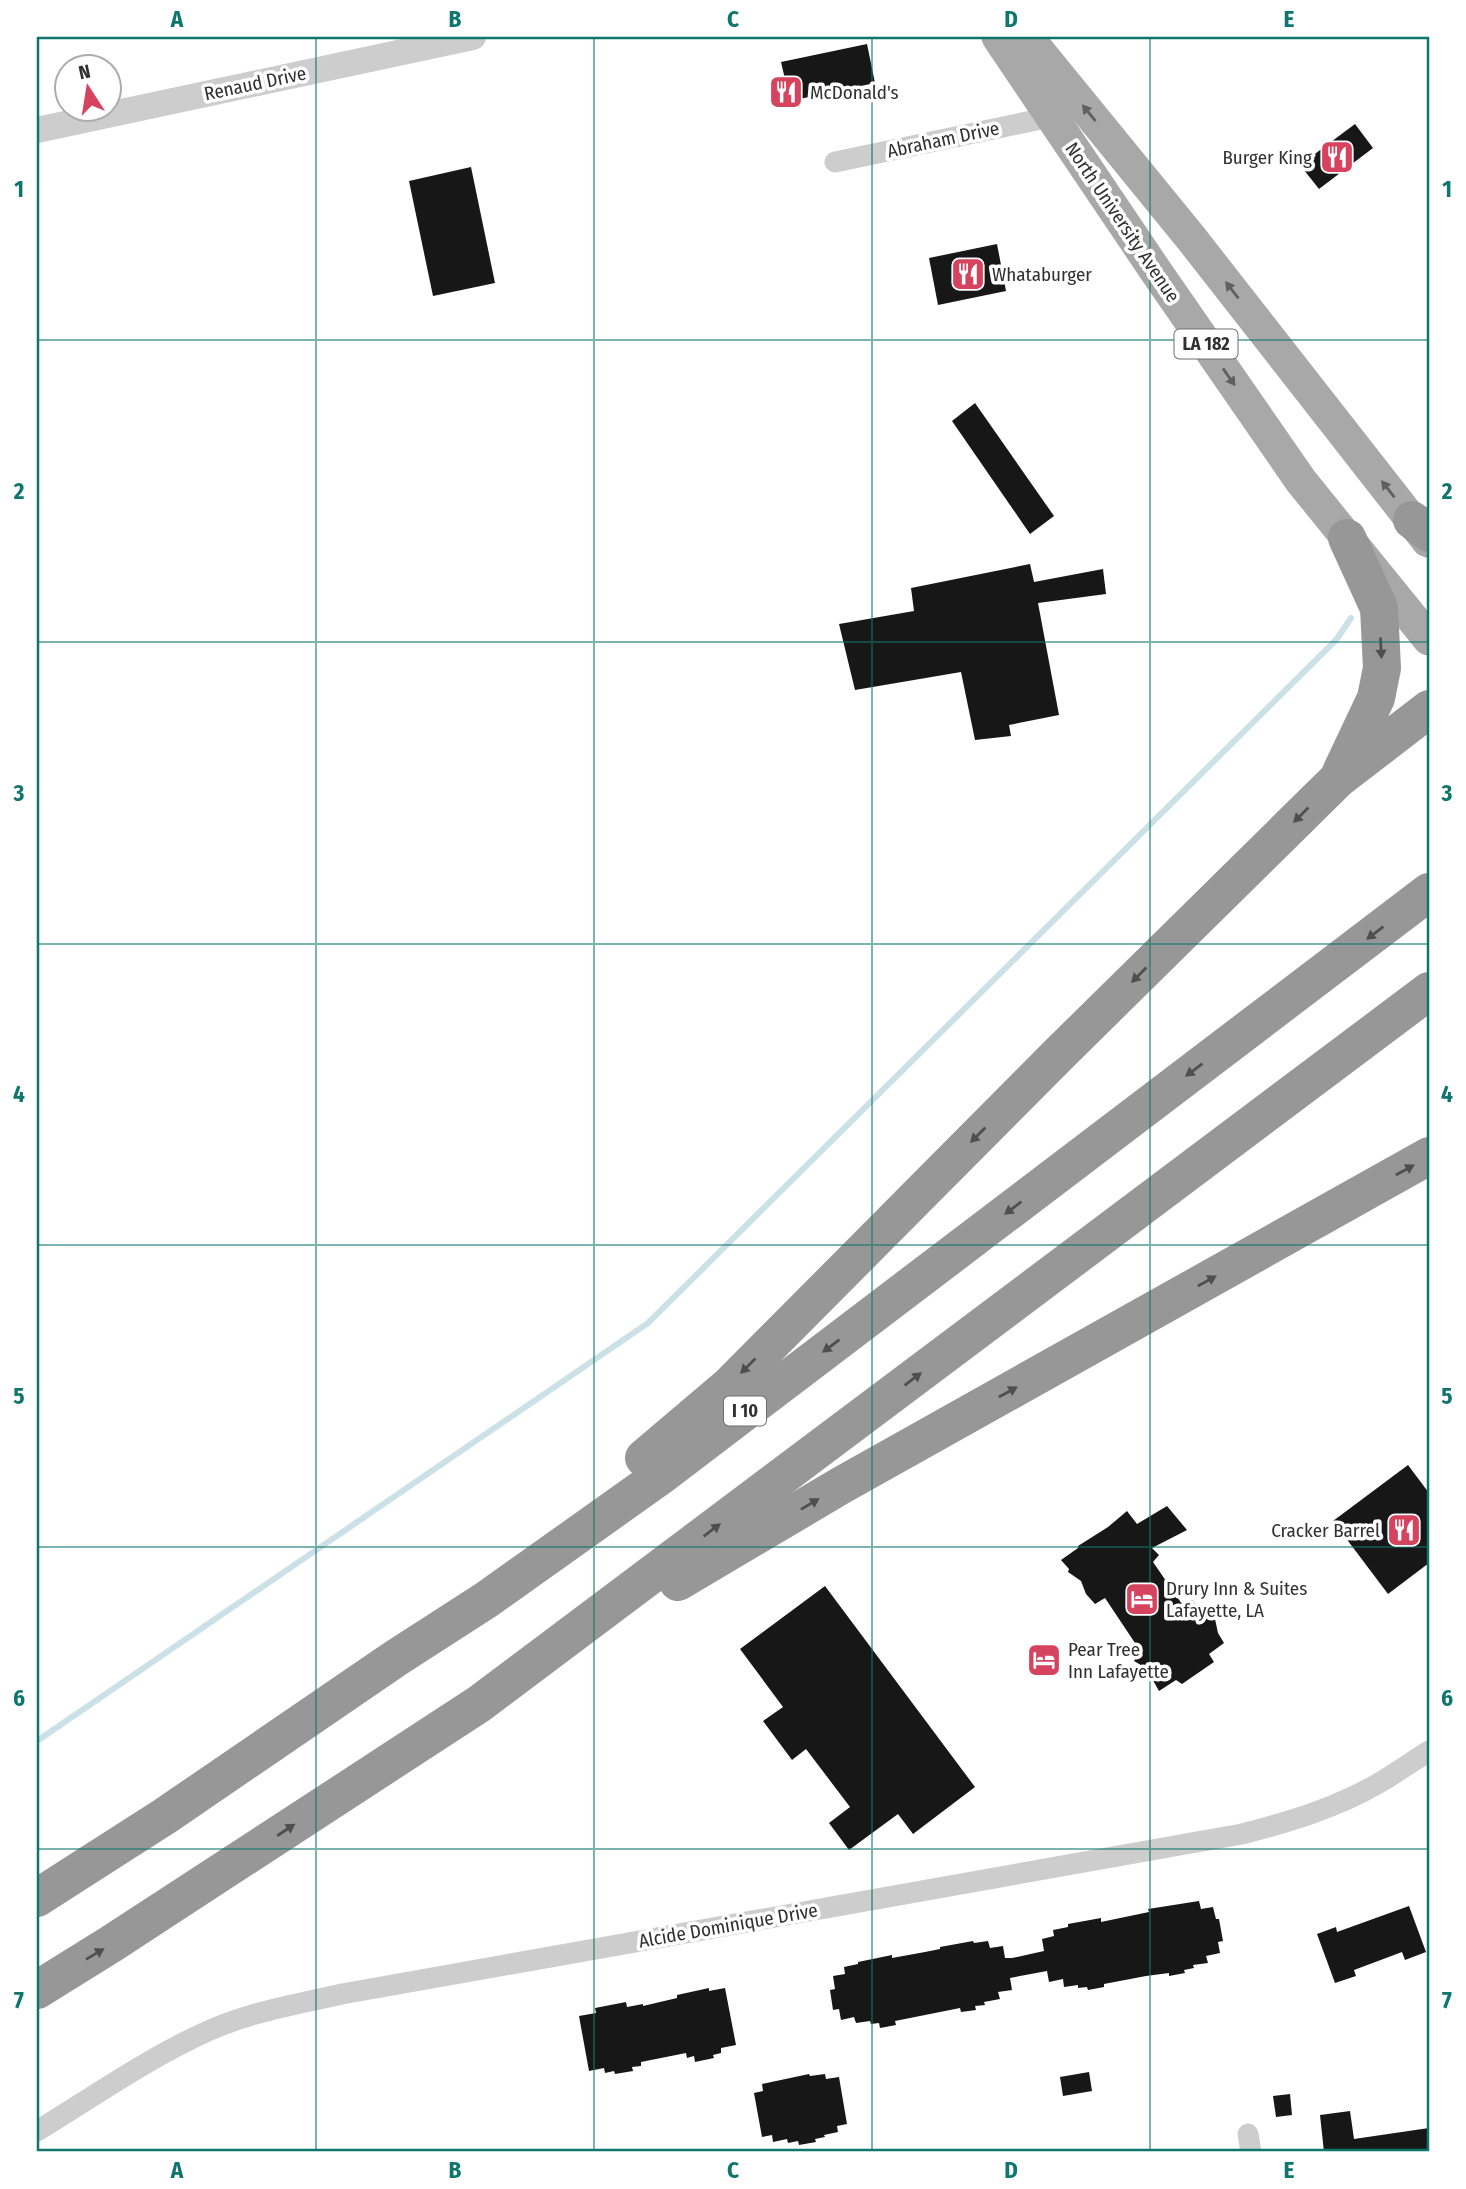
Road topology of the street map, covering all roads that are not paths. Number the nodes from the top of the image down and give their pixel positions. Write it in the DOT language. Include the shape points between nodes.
graph roads {
  1 [pos="473,37"];
  2 [pos="979,37"];
  3 [pos="1012,42"];
  4 [pos="1051,117"];
  5 [pos="37,130"];
  6 [pos="835,162"];
  7 [pos="1423,532"];
  8 [pos="1347,538"];
  9 [pos="1429,639"];
  10 [pos="1429,709"];
  11 [pos="1338,779"];
  12 [pos="1429,891"];
  13 [pos="1429,991"];
  14 [pos="1429,1156"];
  15 [pos="396,1658"];
  16 [pos="479,1704"];
  17 [pos="1429,1751"];
  18 [pos="37,1898"];
  19 [pos="37,1990"];
  20 [pos="37,2131"];
  1 -- 5 [label="street, Renaud Drive"];
  2 -- 3 [label="main road" via="990,51"];
  3 -- 4 [label="main road, North University Avenue / LA 182"];
  7 -- 3 [label="main road, North University Avenue / LA 182, one-way" via="1191,238"];
  4 -- 6 [label="street, Abraham Drive"];
  4 -- 8 [label="main road, North University Avenue / LA 182, one-way" via="1301,481"];
  8 -- 9 [label="main road, North University Avenue / LA 182"];
  8 -- 11 [label="highway, one-way" via="1379,608 1382,668 1376,698"];
  10 -- 11 [label="highway"];
  11 -- 15 [label="highway, one-way" via="730,1385"];
  12 -- 15 [label="highway, I 10, one-way" via="659,1477"];
  16 -- 13 [label="highway, one-way"];
  16 -- 14 [label="highway, one-way" via="839,1486"];
  15 -- 18 [label="highway, I 10"];
  19 -- 16 [label="highway, one-way"];
  17 -- 20 [label="street, Alcide Dominique Drive" via="1336,1804 1242,1834 271,2009 209,2030 166,2052"];
}
